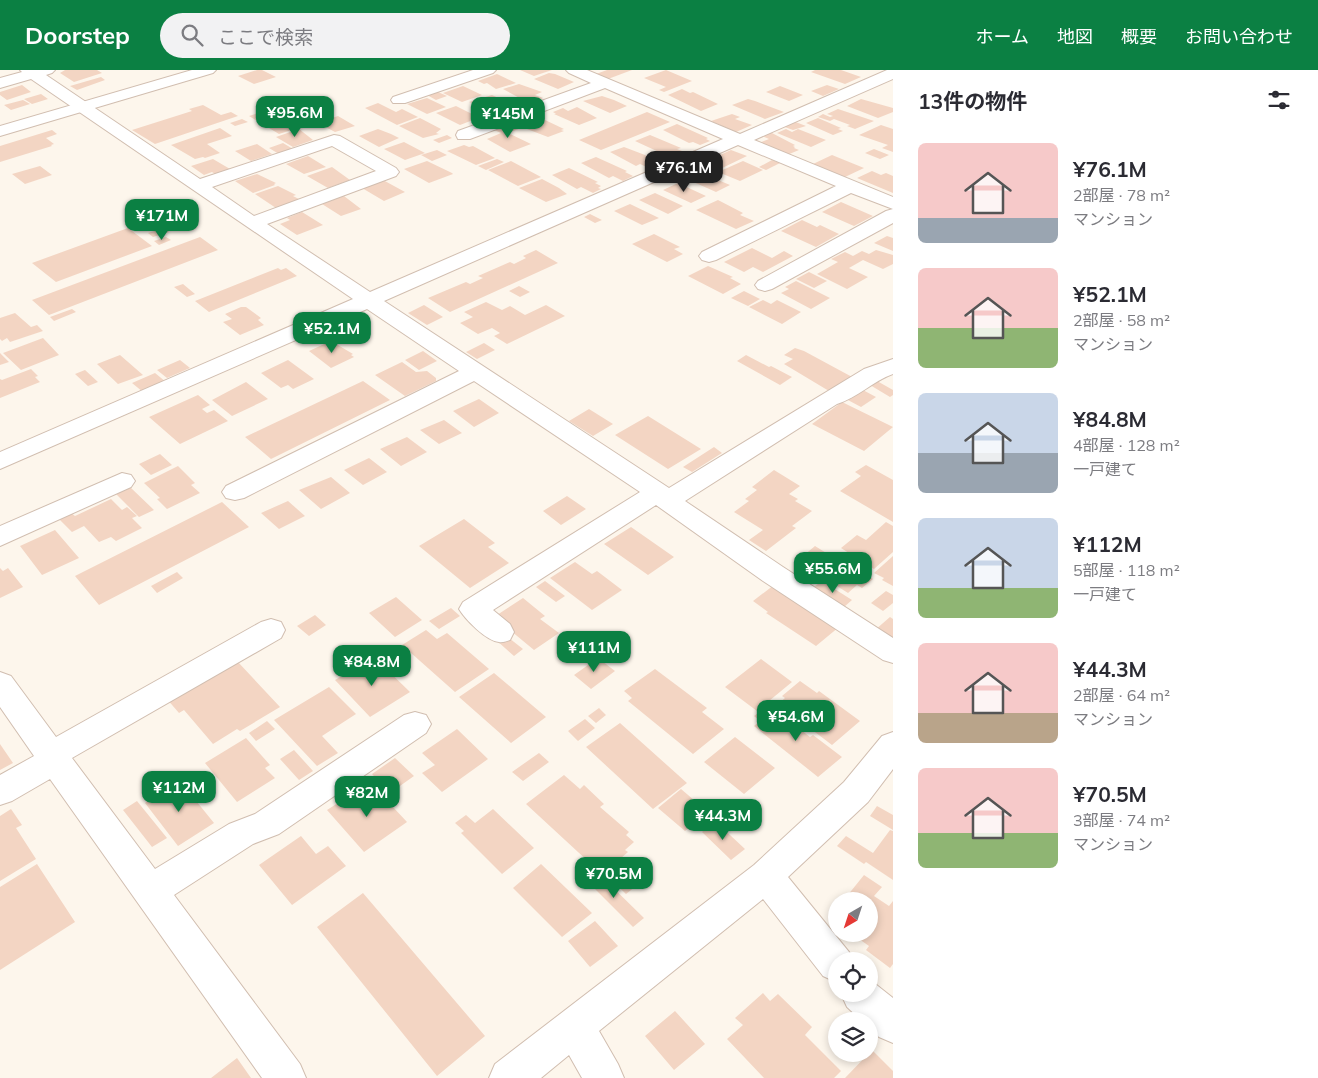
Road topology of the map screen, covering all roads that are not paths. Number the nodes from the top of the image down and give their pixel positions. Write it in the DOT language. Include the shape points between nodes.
graph roads {
  1 [pos="208,70"];
  2 [pos="488,70"];
  3 [pos="574,70"];
  4 [pos="37,71"];
  5 [pos="893,73"];
  6 [pos="0,83"];
  7 [pos="604,83"];
  8 [pos="399,100"];
  9 [pos="82,107"];
  10 [pos="0,131"];
  11 [pos="464,135"];
  12 [pos="738,139"];
  13 [pos="198,186"];
  14 [pos="851,186"];
  15 [pos="893,204"];
  16 [pos="893,215"];
  17 [pos="252,223"];
  18 [pos="709,256"];
  19 [pos="765,285"];
  20 [pos="370,300"];
  21 [pos="893,366"];
  22 [pos="476,371"];
  23 [pos="0,461"];
  24 [pos="122,480"];
  25 [pos="235,492"];
  26 [pos="662,497"];
  27 [pos="0,537"];
  28 [pos="271,630"];
  29 [pos="500,632"];
  30 [pos="893,652"];
  31 [pos="0,684"];
  32 [pos="415,724"];
  33 [pos="893,745"];
  34 [pos="53,757"];
  35 [pos="0,792"];
  36 [pos="766,876"];
  37 [pos="151,891"];
  38 [pos="828,954"];
  39 [pos="869,1002"];
  40 [pos="893,1024"];
  41 [pos="575,1028"];
  42 [pos="286,1078"];
  43 [pos="509,1078"];
  44 [pos="604,1078"];
  1 -- 9 [label="street"];
  2 -- 8 [label="street"];
  3 -- 7 [label="street"];
  4 -- 6 [label="street"];
  4 -- 9 [label="street"];
  5 -- 12 [label="street"];
  7 -- 11 [label="street"];
  7 -- 12 [label="street"];
  9 -- 10 [label="street"];
  9 -- 13 [label="street"];
  12 -- 14 [label="street"];
  12 -- 20 [label="street"];
  13 -- 17 [label="street"];
  13 -- 17 [label="street" via="334,140 390,172"];
  14 -- 15 [label="street"];
  14 -- 18 [label="street"];
  16 -- 19 [label="street"];
  17 -- 20 [label="street"];
  20 -- 22 [label="street"];
  20 -- 23 [label="street"];
  21 -- 26 [label="street" via="872,374"];
  22 -- 25 [label="street"];
  22 -- 26 [label="street"];
  24 -- 27 [label="street"];
  26 -- 29 [label="street" via="473,609"];
  26 -- 30 [label="street"];
  28 -- 34 [label="street"];
  31 -- 34 [label="street"];
  32 -- 37 [label="street" via="267,824 242,834"];
  33 -- 36 [label="street" via="856,792"];
  34 -- 35 [label="street"];
  34 -- 37 [label="street"];
  36 -- 38 [label="street"];
  36 -- 41 [label="street"];
  37 -- 42 [label="street"];
  39 -- 40 [label="street"];
  41 -- 43 [label="street"];
  41 -- 44 [label="street"];
}
